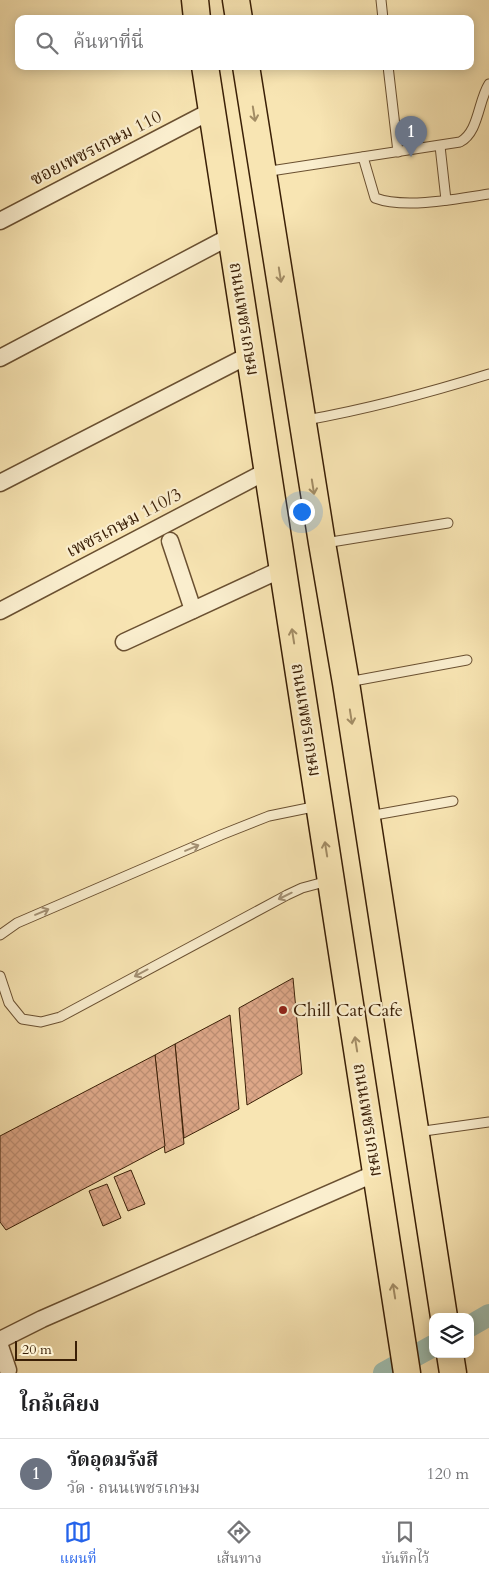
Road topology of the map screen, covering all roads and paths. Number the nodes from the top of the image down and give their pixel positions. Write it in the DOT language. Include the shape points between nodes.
graph roads {
  1 [pos="195,0"];
  2 [pos="236,0"];
  3 [pos="381,0"];
  4 [pos="197,15"];
  5 [pos="238,15"];
  6 [pos="383,15"];
  7 [pos="206,70"];
  8 [pos="247,70"];
  9 [pos="388,70"];
  10 [pos="489,84"];
  11 [pos="211,111"];
  12 [pos="440,146"];
  13 [pos="398,152"];
  14 [pos="364,158"];
  15 [pos="263,172"];
  16 [pos="489,194"];
  17 [pos="446,200"];
  18 [pos="0,221"];
  19 [pos="231,236"];
  20 [pos="249,355"];
  21 [pos="0,358"];
  22 [pos="489,374"];
  23 [pos="303,420"];
  24 [pos="309,461"];
  25 [pos="267,471"];
  26 [pos="0,484"];
  27 [pos="448,523"];
  28 [pos="170,542"];
  29 [pos="322,543"];
  30 [pos="282,569"];
  31 [pos="193,610"];
  32 [pos="0,611"];
  33 [pos="124,642"];
  34 [pos="468,660"];
  35 [pos="346,683"];
  36 [pos="453,801"];
  37 [pos="319,806"];
  38 [pos="366,816"];
  39 [pos="330,880"];
  40 [pos="0,935"];
  41 [pos="0,976"];
  42 [pos="489,1122"];
  43 [pos="415,1133"];
  44 [pos="376,1173"];
  45 [pos="443,1313"];
  46 [pos="0,1340"];
  47 [pos="0,1346"];
  48 [pos="6,1371"];
  49 [pos="407,1371"];
  1 -- 4 [label="main road"];
  2 -- 5 [label="main road"];
  3 -- 6 [label="lane"];
  7 -- 11 [label="main road, ถนนเพชรเกษม"];
  8 -- 15 [label="main road, one-way"];
  9 -- 13 [label="lane"];
  10 -- 12 [label="lane" via="469,136 460,142"];
  11 -- 18 [label="street, ซอยเพชรเกษม 110"];
  11 -- 19 [label="main road, ถนนเพชรเกษม"];
  12 -- 13 [label="lane"];
  12 -- 17 [label="lane"];
  13 -- 14 [label="lane"];
  14 -- 15 [label="lane"];
  14 -- 17 [label="lane" via="375,198 387,203"];
  15 -- 23 [label="main road, one-way"];
  16 -- 17 [label="lane"];
  19 -- 20 [label="main road, ถนนเพชรเกษม"];
  19 -- 21 [label="street"];
  20 -- 25 [label="main road, ถนนเพชรเกษม"];
  20 -- 26 [label="street"];
  22 -- 23 [label="lane" via="407,399"];
  23 -- 24 [label="main road"];
  24 -- 25 [label="main road"];
  24 -- 29 [label="main road, one-way"];
  25 -- 30 [label="main road, ถนนเพชรเกษม"];
  25 -- 32 [label="street, เพชรเกษม 110/3"];
  27 -- 29 [label="lane"];
  28 -- 31 [label="street"];
  29 -- 35 [label="main road"];
  30 -- 31 [label="street"];
  37 -- 30 [label="main road, ถนนเพชรเกษม, one-way"];
  31 -- 33 [label="street"];
  34 -- 35 [label="lane"];
  35 -- 38 [label="main road, one-way"];
  36 -- 38 [label="lane"];
  39 -- 37 [label="main road, ถนนเพชรเกษม, one-way"];
  40 -- 37 [label="lane, one-way" via="17,923 221,835 269,816"];
  38 -- 43 [label="main road"];
  39 -- 41 [label="lane, one-way" via="287,894 60,1017 41,1022 22,1019 9,1003"];
  44 -- 39 [label="main road, ถนนเพชรเกษม, one-way"];
  42 -- 43 [label="lane"];
  43 -- 45 [label="main road"];
  44 -- 46 [label="street"];
  49 -- 44 [label="main road, ถนนเพชรเกษม, one-way"];
  47 -- 48 [label="street"];
}
